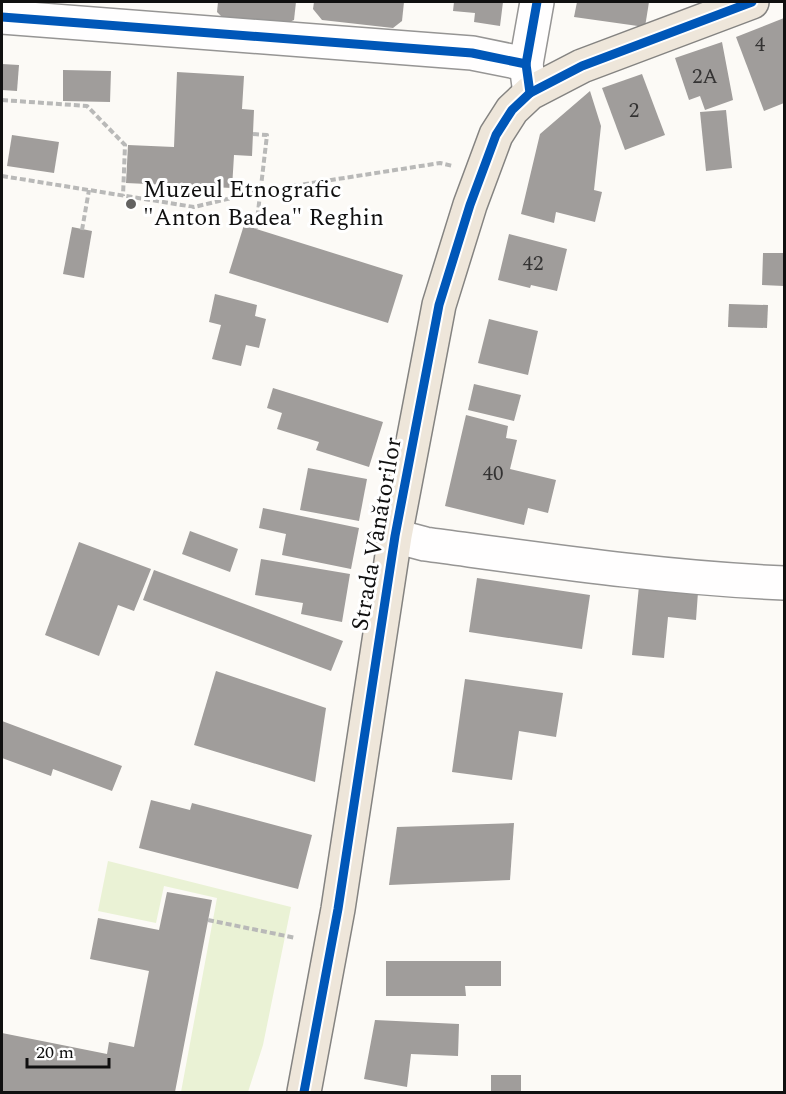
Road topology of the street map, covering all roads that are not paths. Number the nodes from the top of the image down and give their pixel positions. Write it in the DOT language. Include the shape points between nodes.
graph roads {
  1 [pos="537,2"];
  2 [pos="752,2"];
  3 [pos="2,17"];
  4 [pos="528,79"];
  5 [pos="395,536"];
  6 [pos="784,583"];
  7 [pos="304,1092"];
  1 -- 4 [label="street"];
  2 -- 4 [label="main road, Strada Vânătorilor" via="582,66"];
  3 -- 4 [label="street" via="472,53"];
  4 -- 5 [label="main road, Strada Vânătorilor" via="496,135 439,306"];
  5 -- 6 [label="street" via="425,544 627,571"];
  5 -- 7 [label="main road, Strada Vânătorilor" via="338,909"];
}
